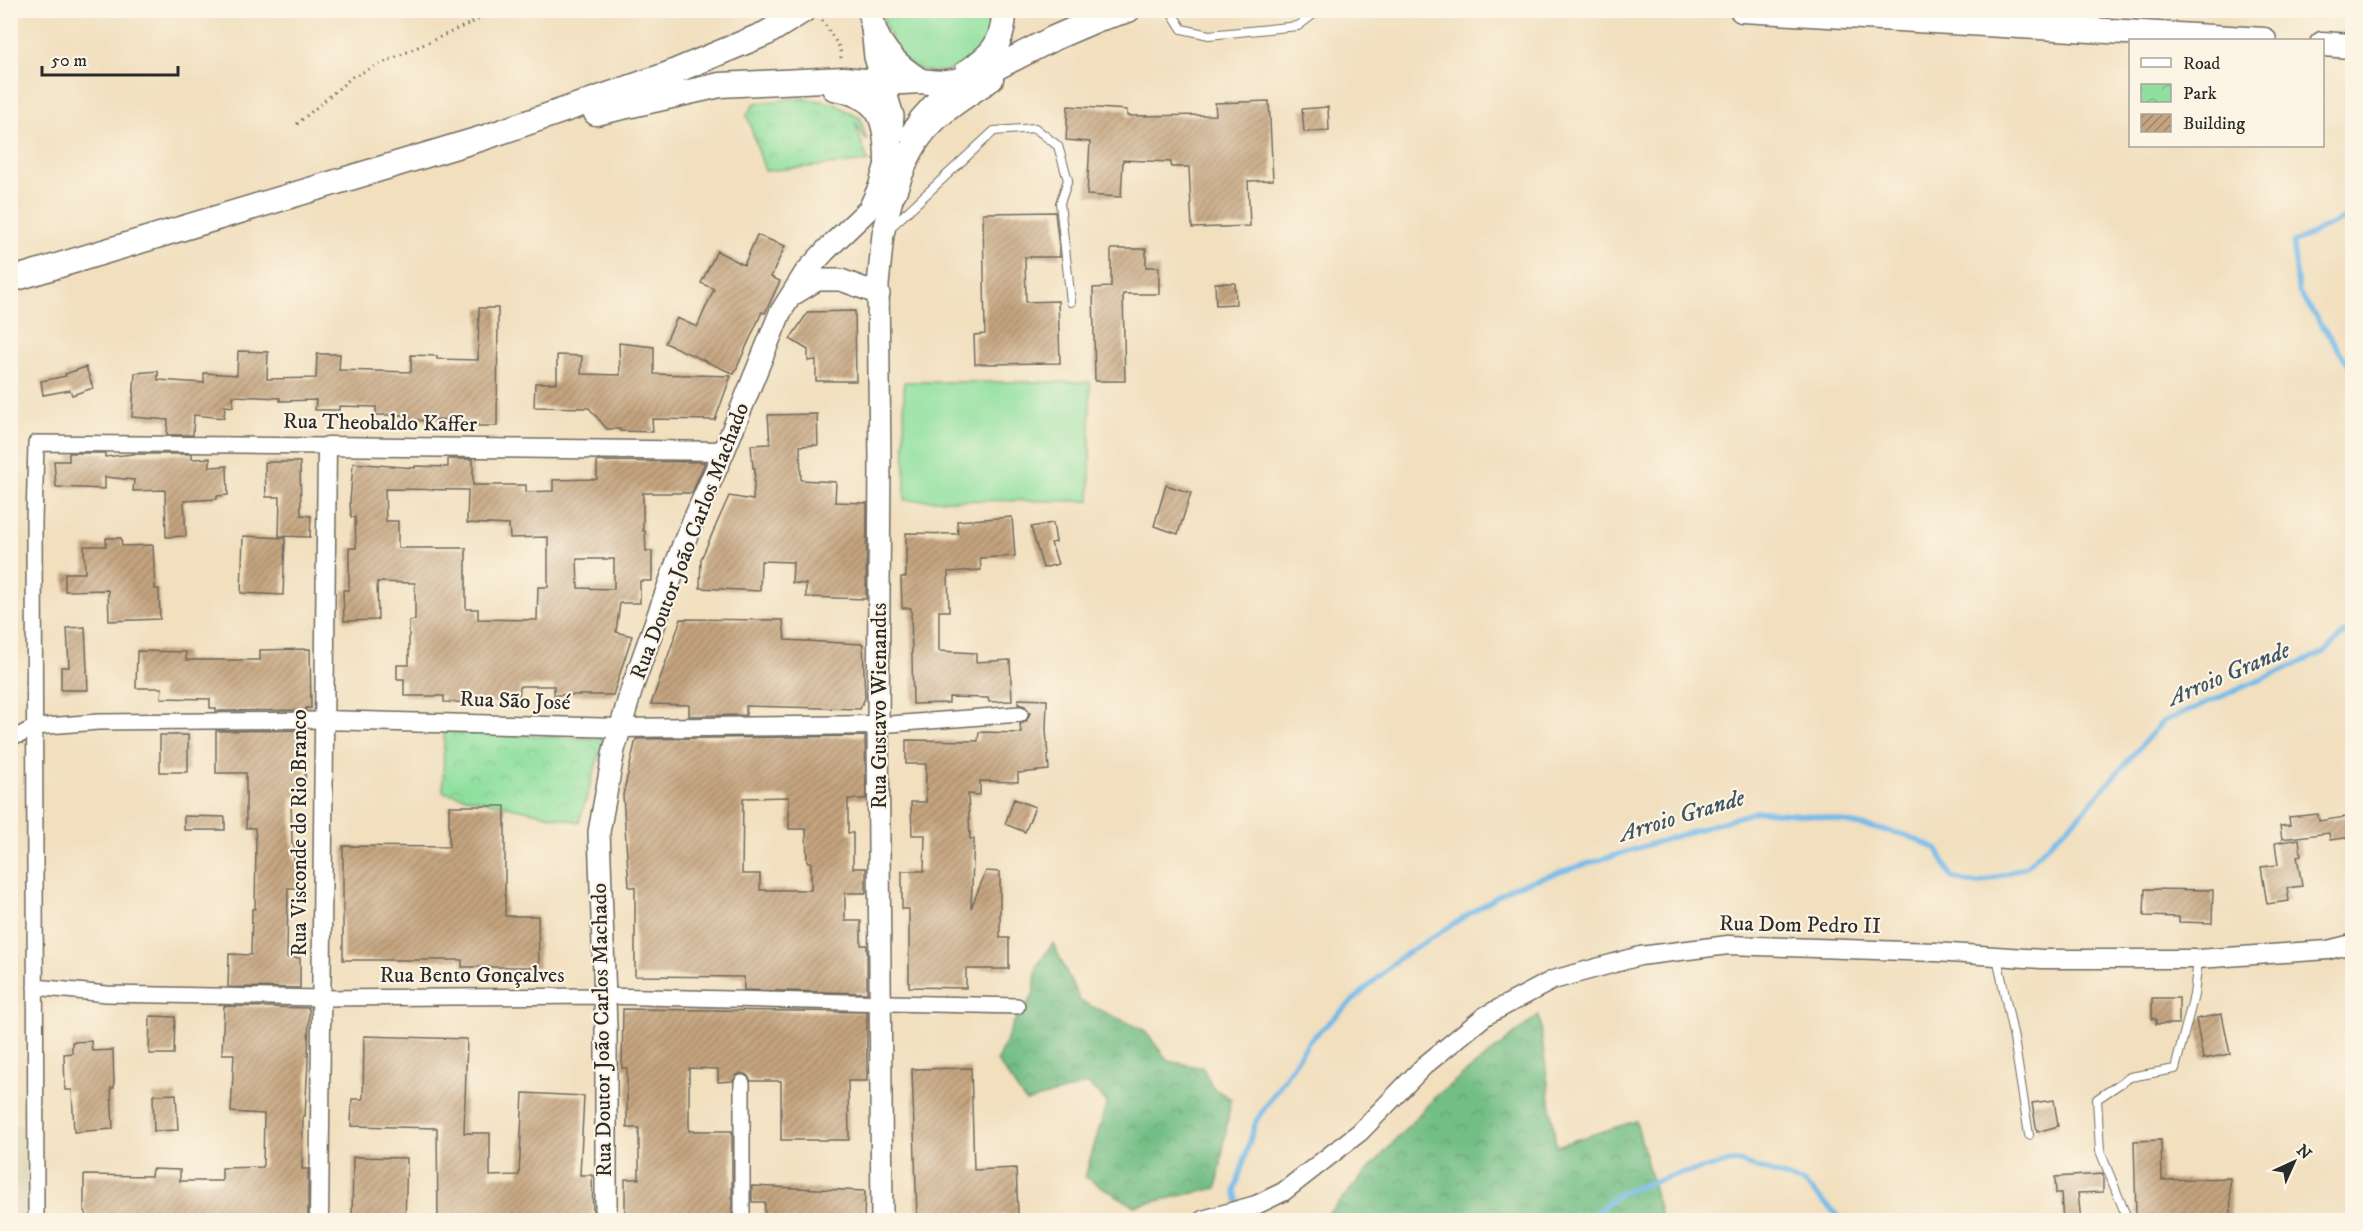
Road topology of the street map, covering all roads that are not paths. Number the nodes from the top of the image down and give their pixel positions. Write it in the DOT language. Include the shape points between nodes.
graph roads {
  1 [pos="804,10"];
  2 [pos="1004,10"];
  3 [pos="1128,10"];
  4 [pos="1170,10"];
  5 [pos="1319,10"];
  6 [pos="1742,10"];
  7 [pos="871,17"];
  8 [pos="1054,38"];
  9 [pos="2247,39"];
  10 [pos="2324,44"];
  11 [pos="2352,46"];
  12 [pos="955,80"];
  13 [pos="793,81"];
  14 [pos="921,81"];
  15 [pos="884,83"];
  16 [pos="483,138"];
  17 [pos="887,163"];
  18 [pos="886,190"];
  19 [pos="883,234"];
  20 [pos="10,280"];
  21 [pos="879,294"];
  22 [pos="790,297"];
  23 [pos="1071,302"];
  24 [pos="327,446"];
  25 [pos="724,451"];
  26 [pos="1020,714"];
  27 [pos="324,720"];
  28 [pos="878,725"];
  29 [pos="35,727"];
  30 [pos="620,728"];
  31 [pos="10,736"];
  32 [pos="2352,944"];
  33 [pos="1996,955"];
  34 [pos="2198,960"];
  35 [pos="35,987"];
  36 [pos="604,996"];
  37 [pos="321,998"];
  38 [pos="880,1003"];
  39 [pos="1017,1006"];
  40 [pos="742,1083"];
  41 [pos="2029,1135"];
  42 [pos="1210,1219"];
  43 [pos="36,1221"];
  44 [pos="319,1221"];
  45 [pos="606,1221"];
  46 [pos="742,1221"];
  47 [pos="882,1221"];
  48 [pos="2131,1221"];
  1 -- 16 [label="main road" via="767,33 666,75"];
  2 -- 12 [label="main road" via="1000,40 987,58"];
  3 -- 8 [label="main road"];
  4 -- 5 [label="lane" via="1182,29 1209,35 1298,26"];
  6 -- 9 [label="main road"];
  7 -- 14 [label="main road" via="892,59"];
  7 -- 15 [label="main road" via="875,57"];
  8 -- 12 [label="main road" via="974,79"];
  8 -- 18 [label="main road" via="935,119"];
  10 -- 11 [label="main road"];
  12 -- 14 [label="main road"];
  12 -- 18 [label="main road" via="914,128"];
  13 -- 15 [label="main road" via="844,79"];
  13 -- 16 [label="main road" via="720,86"];
  13 -- 17 [label="main road" via="844,90 868,99 881,113"];
  14 -- 15 [label="main road"];
  15 -- 17 [label="main road" via="893,116"];
  16 -- 20 [label="main road"];
  17 -- 18 [label="main road"];
  18 -- 19 [label="main road, Rua Gustavo Wienandts"];
  18 -- 22 [label="main road, Rua Doutor João Carlos Machado" via="805,273"];
  19 -- 21 [label="main road, Rua Gustavo Wienandts"];
  19 -- 23 [label="lane" via="994,131 1035,128 1058,146 1068,180 1060,203"];
  21 -- 22 [label="main road" via="841,280 817,280"];
  21 -- 28 [label="main road, Rua Gustavo Wienandts"];
  22 -- 25 [label="main road, Rua Doutor João Carlos Machado"];
  24 -- 25 [label="street, Rua Theobaldo Kaffer"];
  24 -- 27 [label="street, Rua Visconde do Rio Branco"];
  24 -- 29 [label="street, Rua Theobaldo Kaffer" via="36,443"];
  25 -- 30 [label="main road, Rua Doutor João Carlos Machado" via="684,542"];
  26 -- 28 [label="street, Rua São José"];
  27 -- 29 [label="street, Rua São José" via="98,722"];
  27 -- 30 [label="street, Rua São José"];
  27 -- 37 [label="street, Rua Visconde do Rio Branco"];
  28 -- 30 [label="street, Rua São José"];
  28 -- 38 [label="main road, Rua Gustavo Wienandts"];
  29 -- 31 [label="street, Rua São José"];
  29 -- 35 [label="street"];
  30 -- 36 [label="main road, Rua Doutor João Carlos Machado" via="599,832"];
  32 -- 34 [label="street, Rua Dom Pedro II" via="2328,950"];
  33 -- 34 [label="street, Rua Dom Pedro II"];
  33 -- 41 [label="lane"];
  33 -- 42 [label="street, Rua Dom Pedro II" via="1728,945 1640,956 1553,980 1485,1017 1425,1065 1360,1132 1283,1192"];
  34 -- 48 [label="lane" via="2194,995 2175,1069 2130,1077 2097,1099 2100,1151"];
  35 -- 37 [label="street, Rua Bento Gonçalves" via="107,994"];
  35 -- 43 [label="street"];
  36 -- 37 [label="street, Rua Bento Gonçalves"];
  36 -- 38 [label="street, Rua Bento Gonçalves"];
  36 -- 45 [label="main road, Rua Doutor João Carlos Machado"];
  37 -- 44 [label="street, Rua Visconde do Rio Branco"];
  38 -- 39 [label="street, Rua Bento Gonçalves"];
  38 -- 47 [label="main road, Rua Gustavo Wienandts"];
  40 -- 46 [label="street"];
}
